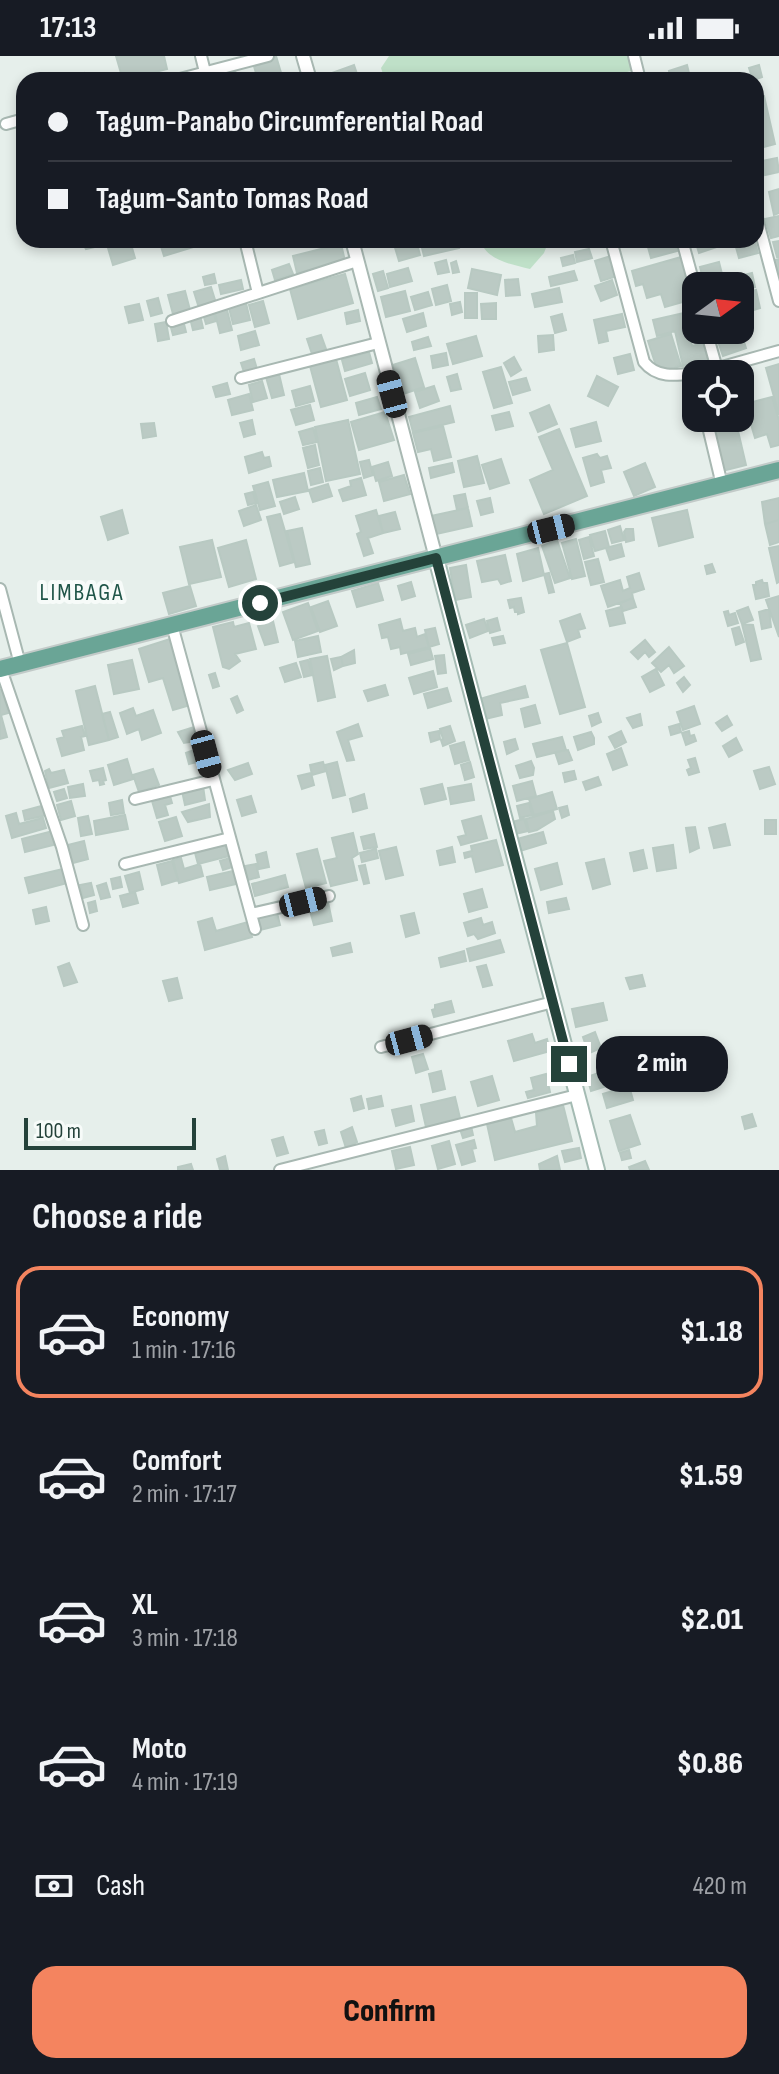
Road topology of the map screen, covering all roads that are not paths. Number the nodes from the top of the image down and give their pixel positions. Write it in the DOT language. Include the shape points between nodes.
graph roads {
  1 [pos="268,56"];
  2 [pos="218,72"];
  3 [pos="16,121"];
  4 [pos="6,124"];
  5 [pos="764,244"];
  6 [pos="247,248"];
  7 [pos="354,248"];
  8 [pos="613,248"];
  9 [pos="684,248"];
  10 [pos="357,261"];
  11 [pos="691,272"];
  12 [pos="258,293"];
  13 [pos="779,301"];
  14 [pos="172,321"];
  15 [pos="378,343"];
  16 [pos="779,351"];
  17 [pos="748,360"];
  18 [pos="682,374"];
  19 [pos="241,378"];
  20 [pos="709,432"];
  21 [pos="779,470"];
  22 [pos="722,485"];
  23 [pos="436,558"];
  24 [pos="0,589"];
  25 [pos="172,625"];
  26 [pos="20,664"];
  27 [pos="1,669"];
  28 [pos="213,780"];
  29 [pos="135,799"];
  30 [pos="230,838"];
  31 [pos="125,864"];
  32 [pos="329,896"];
  33 [pos="251,914"];
  34 [pos="83,925"];
  35 [pos="255,929"];
  36 [pos="553,1002"];
  37 [pos="381,1047"];
  38 [pos="577,1095"];
  39 [pos="280,1170"];
  40 [pos="597,1170"];
  1 -- 2 [label="street"];
  3 -- 4 [label="street"];
  5 -- 13 [label="street"];
  6 -- 12 [label="street"];
  7 -- 10 [label="street"];
  8 -- 18 [label="street" via="644,362 659,375"];
  9 -- 11 [label="street"];
  10 -- 12 [label="street"];
  10 -- 15 [label="street"];
  12 -- 14 [label="street"];
  15 -- 19 [label="street"];
  15 -- 23 [label="street"];
  16 -- 17 [label="street"];
  20 -- 22 [label="street"];
  21 -- 22 [label="main road"];
  22 -- 23 [label="main road"];
  23 -- 25 [label="main road"];
  23 -- 36 [label="main road"];
  24 -- 26 [label="street"];
  25 -- 26 [label="main road"];
  25 -- 28 [label="street"];
  26 -- 27 [label="main road"];
  27 -- 34 [label="street"];
  28 -- 29 [label="street"];
  28 -- 30 [label="street"];
  30 -- 31 [label="street"];
  30 -- 33 [label="street"];
  32 -- 33 [label="street"];
  33 -- 35 [label="street"];
  36 -- 37 [label="street"];
  36 -- 38 [label="main road"];
  38 -- 39 [label="street"];
  38 -- 40 [label="main road"];
}
